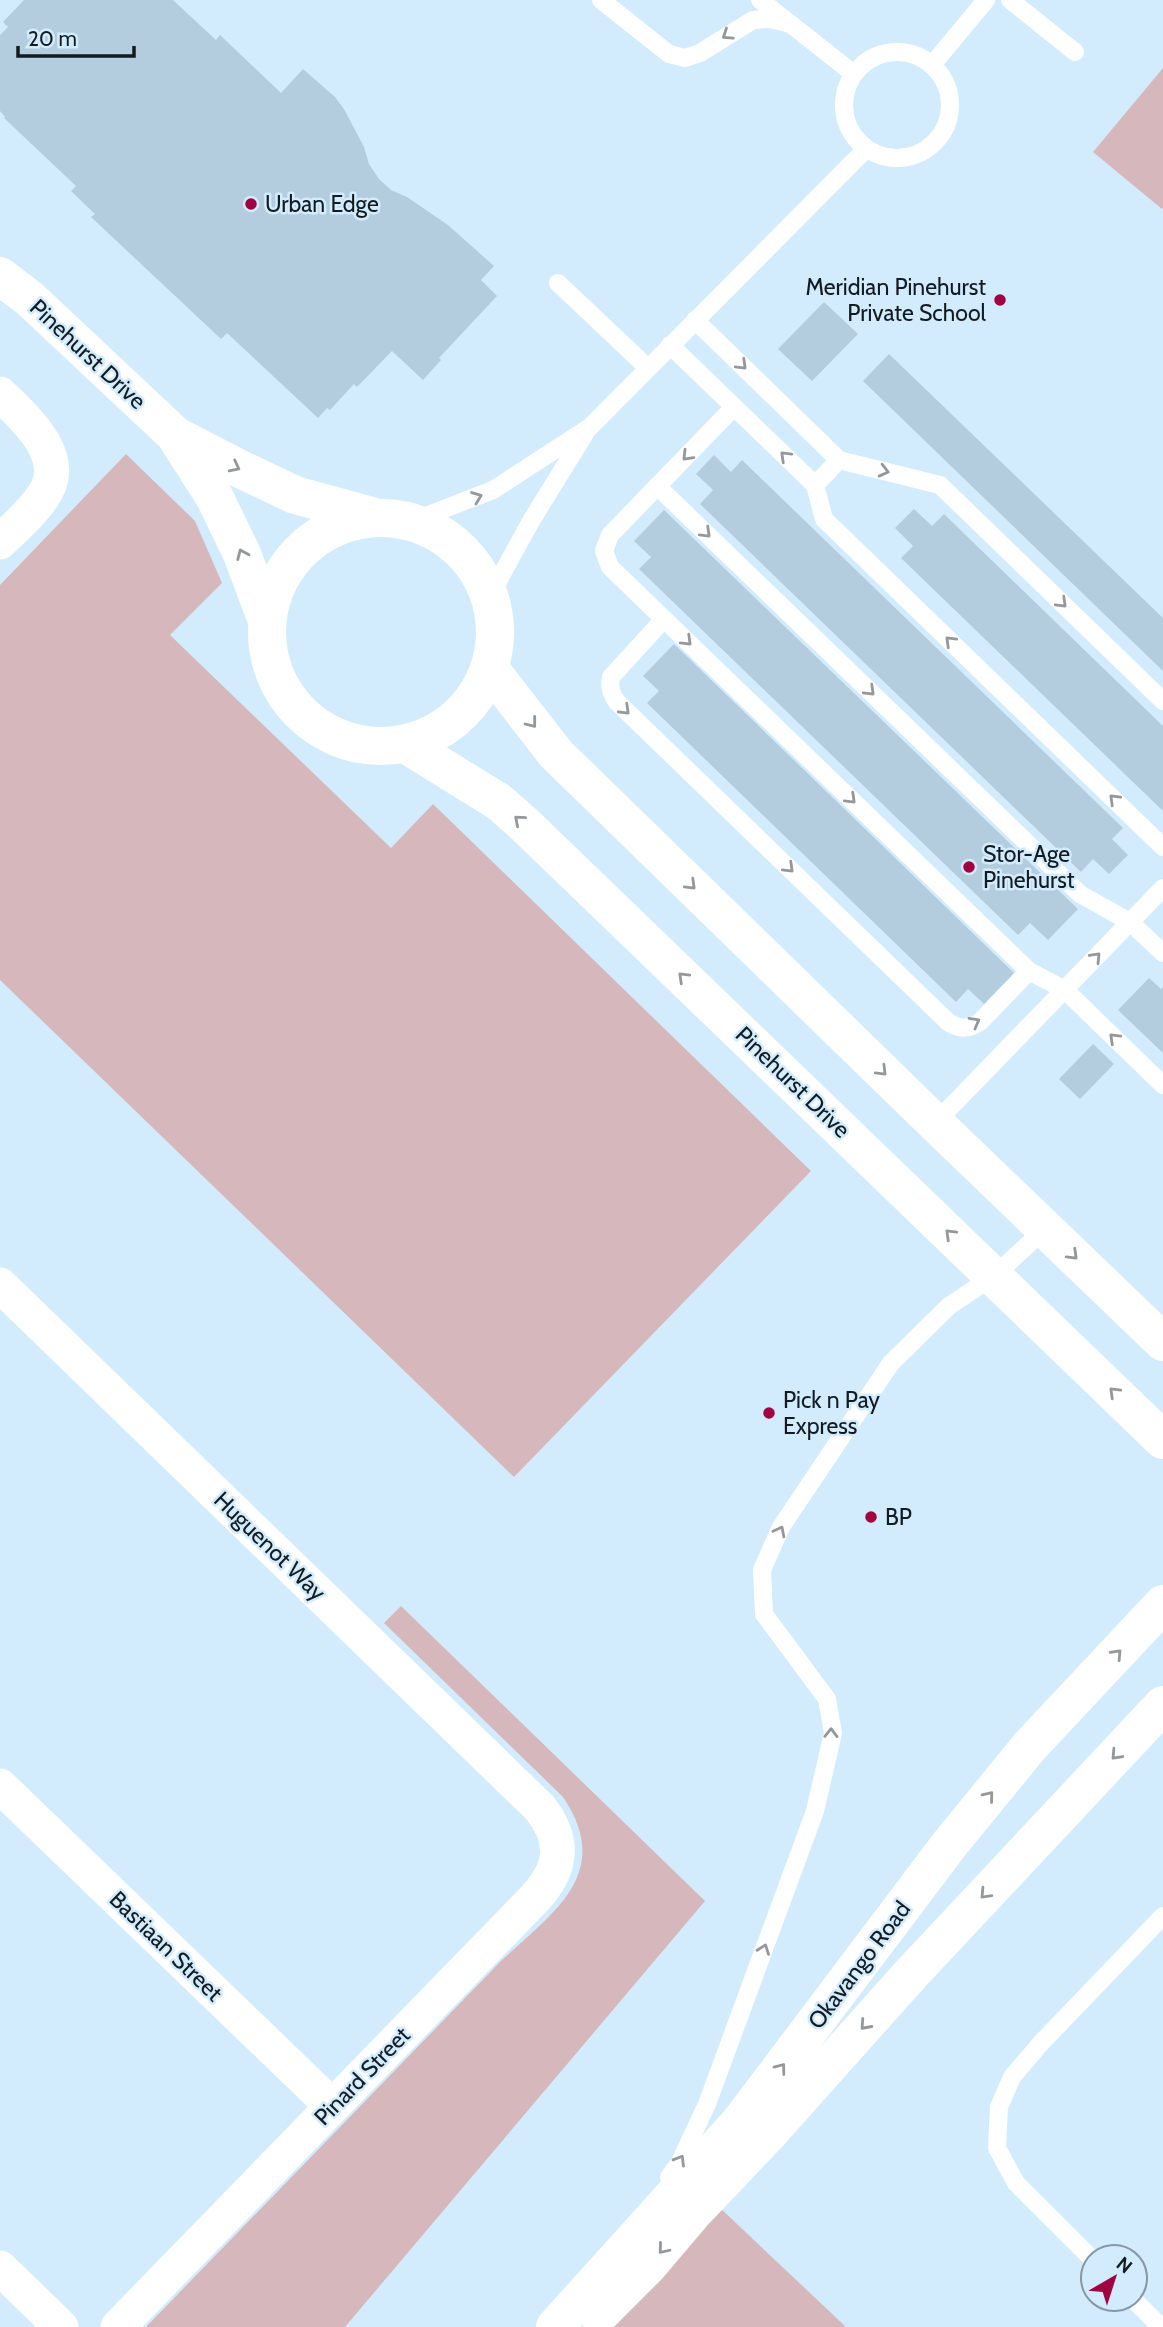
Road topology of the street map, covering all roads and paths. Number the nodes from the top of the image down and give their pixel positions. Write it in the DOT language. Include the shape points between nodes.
graph roads {
  1 [pos="601,0"];
  2 [pos="760,0"];
  3 [pos="986,0"];
  4 [pos="1010,0"];
  5 [pos="791,24"];
  6 [pos="1075,52"];
  7 [pos="932,65"];
  8 [pos="854,74"];
  9 [pos="866,149"];
  10 [pos="0,276"];
  11 [pos="558,283"];
  12 [pos="695,320"];
  13 [pos="670,345"];
  14 [pos="648,369"];
  15 [pos="0,394"];
  16 [pos="734,407"];
  17 [pos="590,426"];
  18 [pos="174,435"];
  19 [pos="839,460"];
  20 [pos="657,485"];
  21 [pos="815,485"];
  22 [pos="395,519"];
  23 [pos="0,542"];
  24 [pos="491,596"];
  25 [pos="266,618"];
  26 [pos="664,619"];
  27 [pos="490,669"];
  28 [pos="1163,701"];
  29 [pos="407,745"];
  30 [pos="1163,847"];
  31 [pos="1163,888"];
  32 [pos="1130,922"];
  33 [pos="1163,953"];
  34 [pos="1029,971"];
  35 [pos="1065,990"];
  36 [pos="1163,1085"];
  37 [pos="935,1124"];
  38 [pos="1046,1228"];
  39 [pos="994,1276"];
  40 [pos="0,1284"];
  41 [pos="1163,1342"];
  42 [pos="1163,1440"];
  43 [pos="1163,1604"];
  44 [pos="1163,1705"];
  45 [pos="0,1786"];
  46 [pos="540,1808"];
  47 [pos="1163,1916"];
  48 [pos="332,2106"];
  49 [pos="635,2239"];
  50 [pos="1079,2246"];
  51 [pos="0,2268"];
  52 [pos="1147,2313"];
  53 [pos="61,2327"];
  54 [pos="118,2327"];
  55 [pos="555,2327"];
  56 [pos="587,2327"];
  57 [pos="1161,2327"];
  5 -- 1 [label="lane, one-way" via="752,20 685,58 669,54"];
  2 -- 5 [label="lane"];
  3 -- 7 [label="lane"];
  4 -- 6 [label="lane"];
  5 -- 8 [label="lane"];
  7 -- 8 [label="lane" via="891,52 864,63"];
  7 -- 9 [label="lane" via="941,76 950,104 946,125 935,143 923,152 894,159"];
  8 -- 9 [label="lane" via="843,106 854,137"];
  9 -- 12 [label="lane"];
  10 -- 18 [label="street, Pinehurst Drive"];
  11 -- 14 [label="lane"];
  12 -- 13 [label="lane"];
  12 -- 19 [label="lane, one-way"];
  13 -- 14 [label="lane"];
  13 -- 16 [label="lane"];
  14 -- 17 [label="lane"];
  15 -- 23 [label="street" via="32,425 45,445 51,468 42,498"];
  16 -- 20 [label="lane, one-way"];
  21 -- 16 [label="lane, one-way"];
  22 -- 17 [label="lane, one-way" via="493,490"];
  17 -- 24 [label="lane"];
  18 -- 22 [label="street, Pinehurst Drive, one-way" via="287,492"];
  25 -- 18 [label="street, Pinehurst Drive, one-way" via="215,498"];
  19 -- 21 [label="lane"];
  19 -- 28 [label="lane, one-way" via="940,485"];
  20 -- 26 [label="lane" via="610,535 604,551 610,567"];
  20 -- 32 [label="lane, one-way" via="1080,894"];
  30 -- 21 [label="lane, one-way" via="824,519"];
  22 -- 24 [label="street" via="446,538 473,564"];
  22 -- 25 [label="street" via="337,525 302,547 278,579"];
  24 -- 27 [label="street" via="496,633"];
  25 -- 29 [label="street" via="268,654 280,689 304,718 346,741 370,747"];
  26 -- 34 [label="lane, one-way"];
  26 -- 34 [label="lane, one-way" via="616,669 611,694 948,1022 956,1027 981,1022"];
  27 -- 29 [label="street" via="472,704 443,730"];
  27 -- 37 [label="street, one-way" via="556,754"];
  39 -- 29 [label="street, Pinehurst Drive, one-way" via="524,824 499,802"];
  31 -- 32 [label="lane"];
  32 -- 33 [label="lane"];
  35 -- 32 [label="lane, one-way"];
  34 -- 35 [label="lane"];
  36 -- 35 [label="lane, one-way"];
  35 -- 37 [label="lane"];
  37 -- 38 [label="street"];
  38 -- 39 [label="lane"];
  38 -- 41 [label="street, one-way"];
  42 -- 39 [label="street, Pinehurst Drive, one-way"];
  49 -- 39 [label="lane, one-way" via="641,2212 680,2162 707,2104 815,1811 833,1733 827,1699 764,1614 762,1570 781,1527 891,1363 949,1306"];
  40 -- 46 [label="street, Huguenot Way"];
  49 -- 43 [label="street, Okavango Road, one-way" via="740,2122 948,1845 1029,1747"];
  44 -- 56 [label="street, Okavango Road, one-way"];
  45 -- 48 [label="street, Bastiaan Street"];
  46 -- 48 [label="street, Pinard Street" via="550,1821 558,1852 547,1884"];
  47 -- 50 [label="lane" via="1041,2043 1012,2077 999,2107 997,2148 1016,2183"];
  48 -- 54 [label="street, Pinard Street"];
  49 -- 55 [label="street, Okavango Road"];
  51 -- 53 [label="street"];
  52 -- 57 [label="lane"];
}
